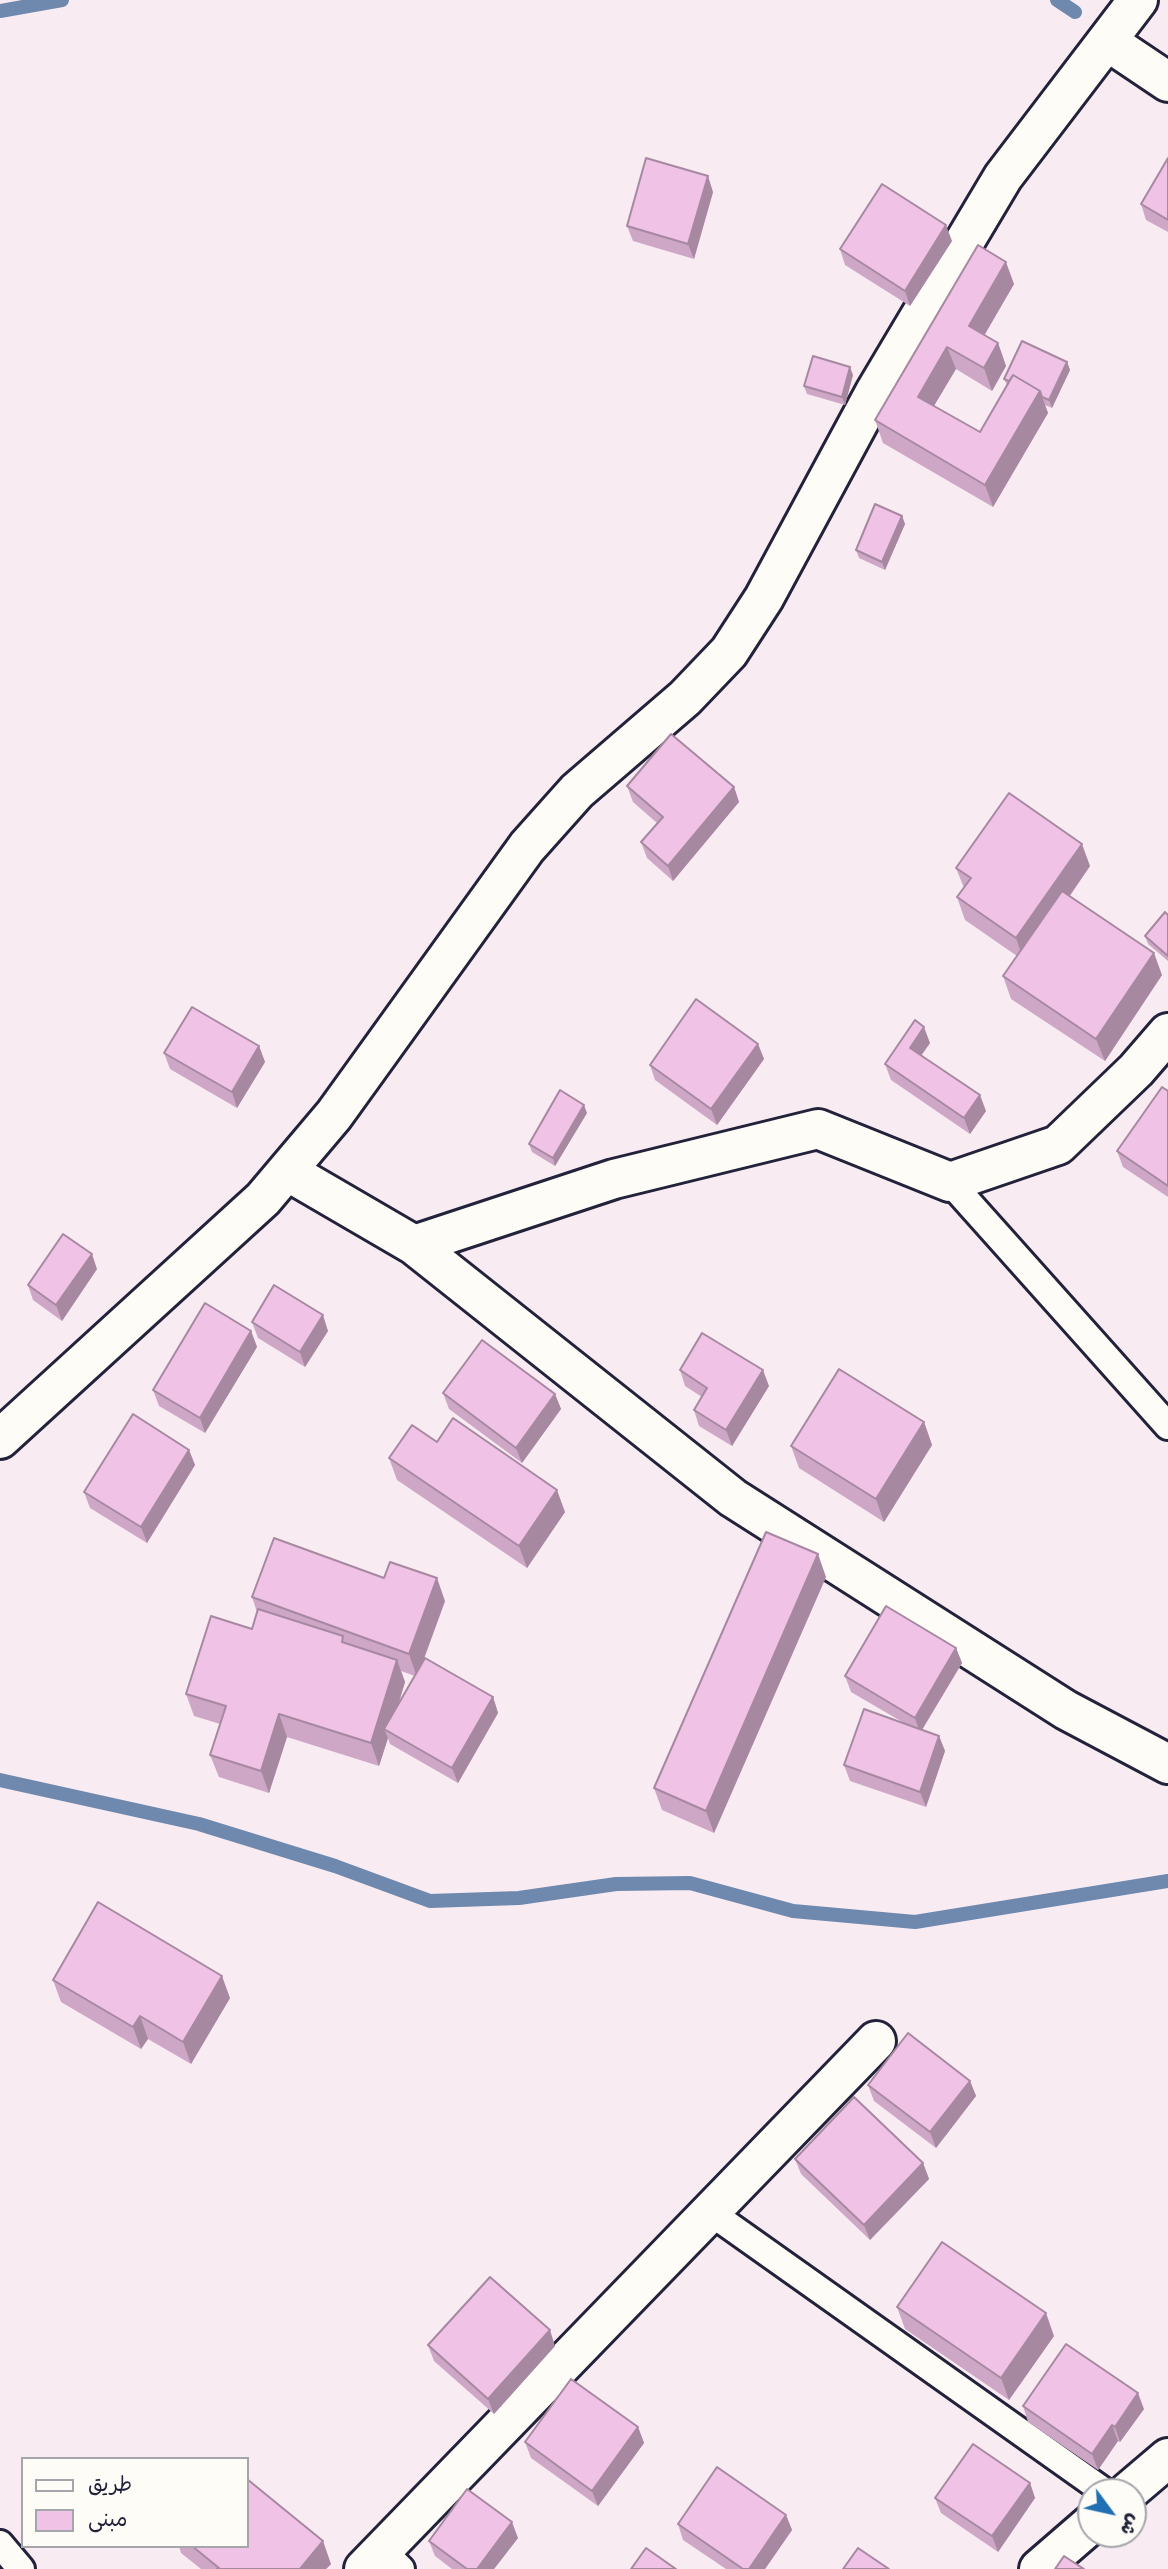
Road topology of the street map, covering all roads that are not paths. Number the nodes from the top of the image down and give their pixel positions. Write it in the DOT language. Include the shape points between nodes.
graph roads {
  1 [pos="1138,0"];
  2 [pos="1107,41"];
  3 [pos="1168,82"];
  4 [pos="1168,1033"];
  5 [pos="287,1171"];
  6 [pos="950,1182"];
  7 [pos="414,1245"];
  8 [pos="1168,1426"];
  9 [pos="0,1439"];
  10 [pos="1168,1764"];
  11 [pos="876,2041"];
  12 [pos="710,2212"];
  13 [pos="1168,2458"];
  14 [pos="1085,2478"];
  15 [pos="1144,2478"];
  16 [pos="1077,2536"];
  17 [pos="0,2544"];
  18 [pos="382,2563"];
  19 [pos="21,2569"];
  20 [pos="1039,2569"];
  1 -- 2 [label="street"];
  2 -- 3 [label="street"];
  2 -- 5 [label="street" via="1003,177 875,392 765,598 729,652 685,698 577,792 527,847 334,1115"];
  4 -- 6 [label="street" via="1058,1145"];
  5 -- 7 [label="street"];
  5 -- 9 [label="street" via="263,1199"];
  6 -- 7 [label="street" via="818,1129 614,1179"];
  6 -- 8 [label="lane"];
  7 -- 10 [label="street" via="733,1498 1066,1710"];
  11 -- 12 [label="street"];
  12 -- 14 [label="lane"];
  12 -- 18 [label="street"];
  13 -- 15 [label="street"];
  16 -- 20 [label="street"];
  17 -- 19 [label="lane"];
}
